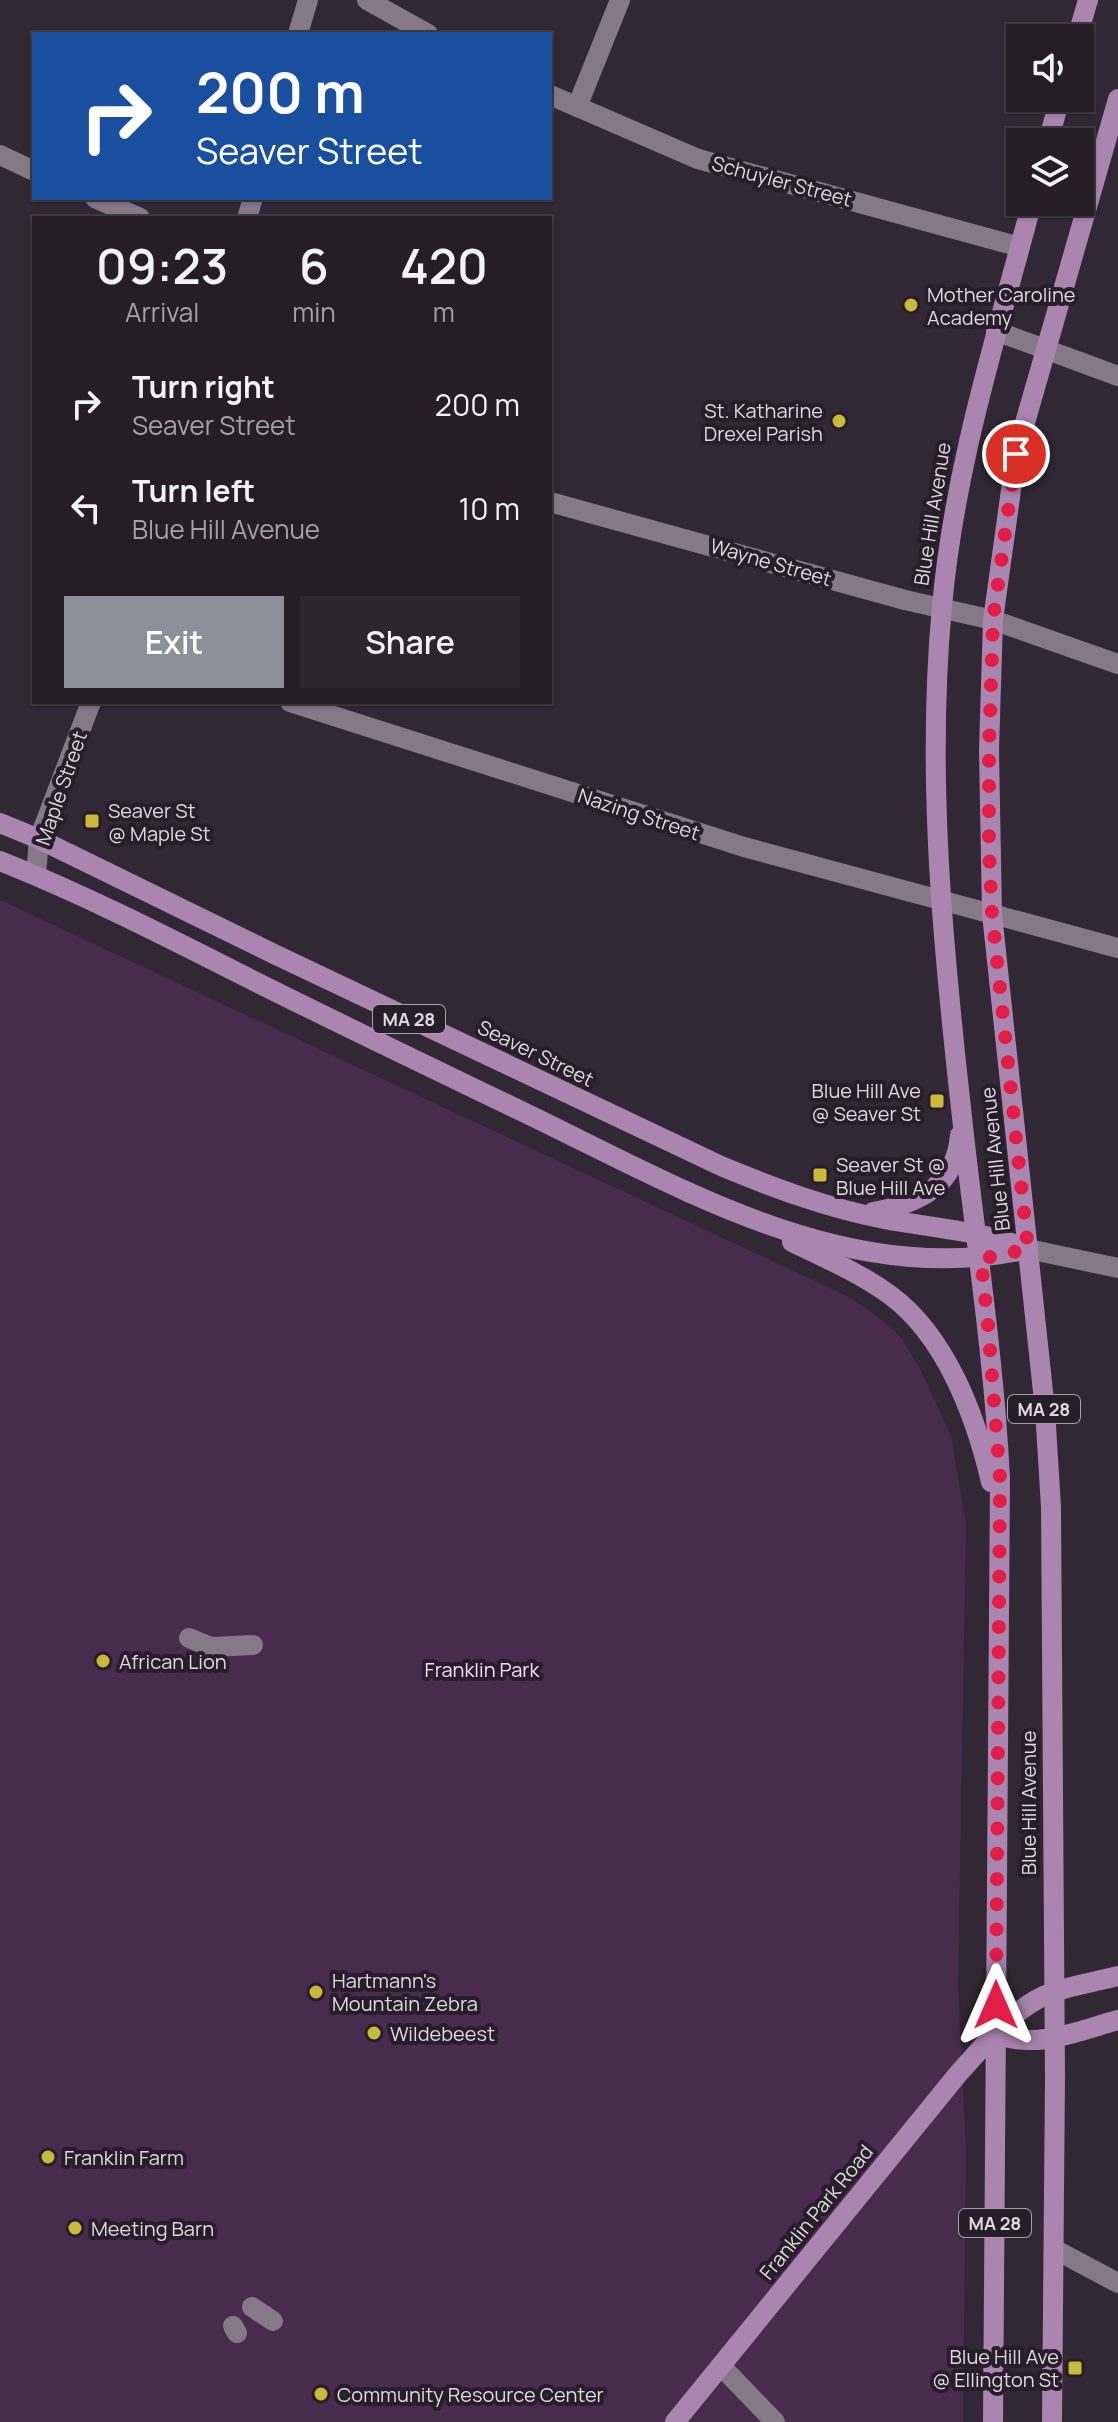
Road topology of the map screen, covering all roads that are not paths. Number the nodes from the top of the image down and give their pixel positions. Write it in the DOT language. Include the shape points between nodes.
graph roads {
  1 [pos="308,0"];
  2 [pos="367,0"];
  3 [pos="620,0"];
  4 [pos="1088,0"];
  5 [pos="1081,24"];
  6 [pos="299,32"];
  7 [pos="424,32"];
  8 [pos="552,96"];
  9 [pos="1118,99"];
  10 [pos="577,107"];
  11 [pos="0,155"];
  12 [pos="32,170"];
  13 [pos="100,200"];
  14 [pos="136,216"];
  15 [pos="1028,216"];
  16 [pos="1020,247"];
  17 [pos="996,331"];
  18 [pos="1046,347"];
  19 [pos="1118,376"];
  20 [pos="552,503"];
  21 [pos="942,609"];
  22 [pos="993,620"];
  23 [pos="1118,664"];
  24 [pos="90,704"];
  25 [pos="296,704"];
  26 [pos="0,823"];
  27 [pos="39,839"];
  28 [pos="0,861"];
  29 [pos="36,875"];
  30 [pos="941,900"];
  31 [pos="992,914"];
  32 [pos="1118,948"];
  33 [pos="962,1119"];
  34 [pos="860,1214"];
  35 [pos="742,1217"];
  36 [pos="977,1233"];
  37 [pos="1028,1249"];
  38 [pos="981,1259"];
  39 [pos="1118,1268"];
  40 [pos="1000,1538"];
  41 [pos="189,1638"];
  42 [pos="253,1645"];
  43 [pos="1118,1976"];
  44 [pos="1053,1992"];
  45 [pos="1118,2020"];
  46 [pos="996,2034"];
  47 [pos="1055,2038"];
  48 [pos="1054,2249"];
  49 [pos="1118,2283"];
  50 [pos="252,2307"];
  51 [pos="273,2321"];
  52 [pos="721,2366"];
  53 [pos="675,2422"];
  54 [pos="775,2422"];
  55 [pos="993,2422"];
  56 [pos="1052,2422"];
  1 -- 6 [label="street"];
  2 -- 7 [label="street"];
  3 -- 10 [label="street"];
  4 -- 5 [label="main road"];
  8 -- 10 [label="street, Schuyler Street"];
  9 -- 18 [label="main road, Blue Hill Avenue"];
  10 -- 16 [label="street, Schuyler Street" via="698,159"];
  11 -- 12 [label="street"];
  13 -- 14 [label="street"];
  15 -- 16 [label="main road, Blue Hill Avenue"];
  16 -- 17 [label="main road, Blue Hill Avenue"];
  17 -- 18 [label="street"];
  17 -- 21 [label="main road, Blue Hill Avenue" via="953,513"];
  18 -- 19 [label="street"];
  18 -- 22 [label="main road, Blue Hill Avenue" via="1016,454"];
  20 -- 21 [label="street, Wayne Street"];
  21 -- 22 [label="street, Wayne Street"];
  21 -- 30 [label="main road, Blue Hill Avenue" via="936,789"];
  22 -- 23 [label="street, Wayne Street"];
  22 -- 31 [label="main road, Blue Hill Avenue"];
  24 -- 27 [label="street, Maple Street"];
  25 -- 30 [label="street, Nazing Street" via="744,847"];
  26 -- 27 [label="main road, Seaver Street / MA 28"];
  27 -- 29 [label="street, Maple Street"];
  27 -- 34 [label="main road, Seaver Street / MA 28" via="677,1147 783,1191"];
  28 -- 29 [label="main road, Seaver Street / MA 28"];
  29 -- 35 [label="main road, Seaver Street / MA 28"];
  30 -- 31 [label="street, Nazing Street"];
  30 -- 33 [label="main road, Blue Hill Avenue"];
  31 -- 32 [label="street, Nazing Street"];
  31 -- 37 [label="main road, Blue Hill Avenue"];
  33 -- 34 [label="main road" via="955,1158 939,1185 915,1203"];
  33 -- 36 [label="main road, Blue Hill Avenue"];
  34 -- 36 [label="main road, Seaver Street / MA 28"];
  35 -- 38 [label="main road, Seaver Street" via="889,1255"];
  35 -- 40 [label="main road, MA 28" via="868,1280 922,1327 974,1426"];
  36 -- 37 [label="main road, Seaver Street / MA 28"];
  36 -- 38 [label="main road, Blue Hill Avenue"];
  37 -- 38 [label="main road, Seaver Street"];
  37 -- 39 [label="street, Seaver Street"];
  37 -- 44 [label="main road, Blue Hill Avenue / MA 28" via="1051,1507"];
  38 -- 40 [label="main road, Blue Hill Avenue" via="997,1431"];
  40 -- 46 [label="main road, Blue Hill Avenue / MA 28"];
  41 -- 42 [label="street" via="211,1647"];
  43 -- 44 [label="main road, Franklin Park Road"];
  44 -- 46 [label="main road, Franklin Park Road" via="1023,2009"];
  44 -- 47 [label="main road, Blue Hill Avenue / MA 28"];
  45 -- 47 [label="main road"];
  46 -- 47 [label="main road" via="1025,2042"];
  46 -- 52 [label="main road, Franklin Park Road"];
  46 -- 55 [label="main road, Blue Hill Avenue / MA 28"];
  47 -- 48 [label="main road, Blue Hill Avenue / MA 28"];
  48 -- 49 [label="street"];
  48 -- 56 [label="main road, Blue Hill Avenue / MA 28"];
  50 -- 51 [label="street"];
  52 -- 53 [label="main road, Franklin Park Road"];
  52 -- 54 [label="street"];
}
